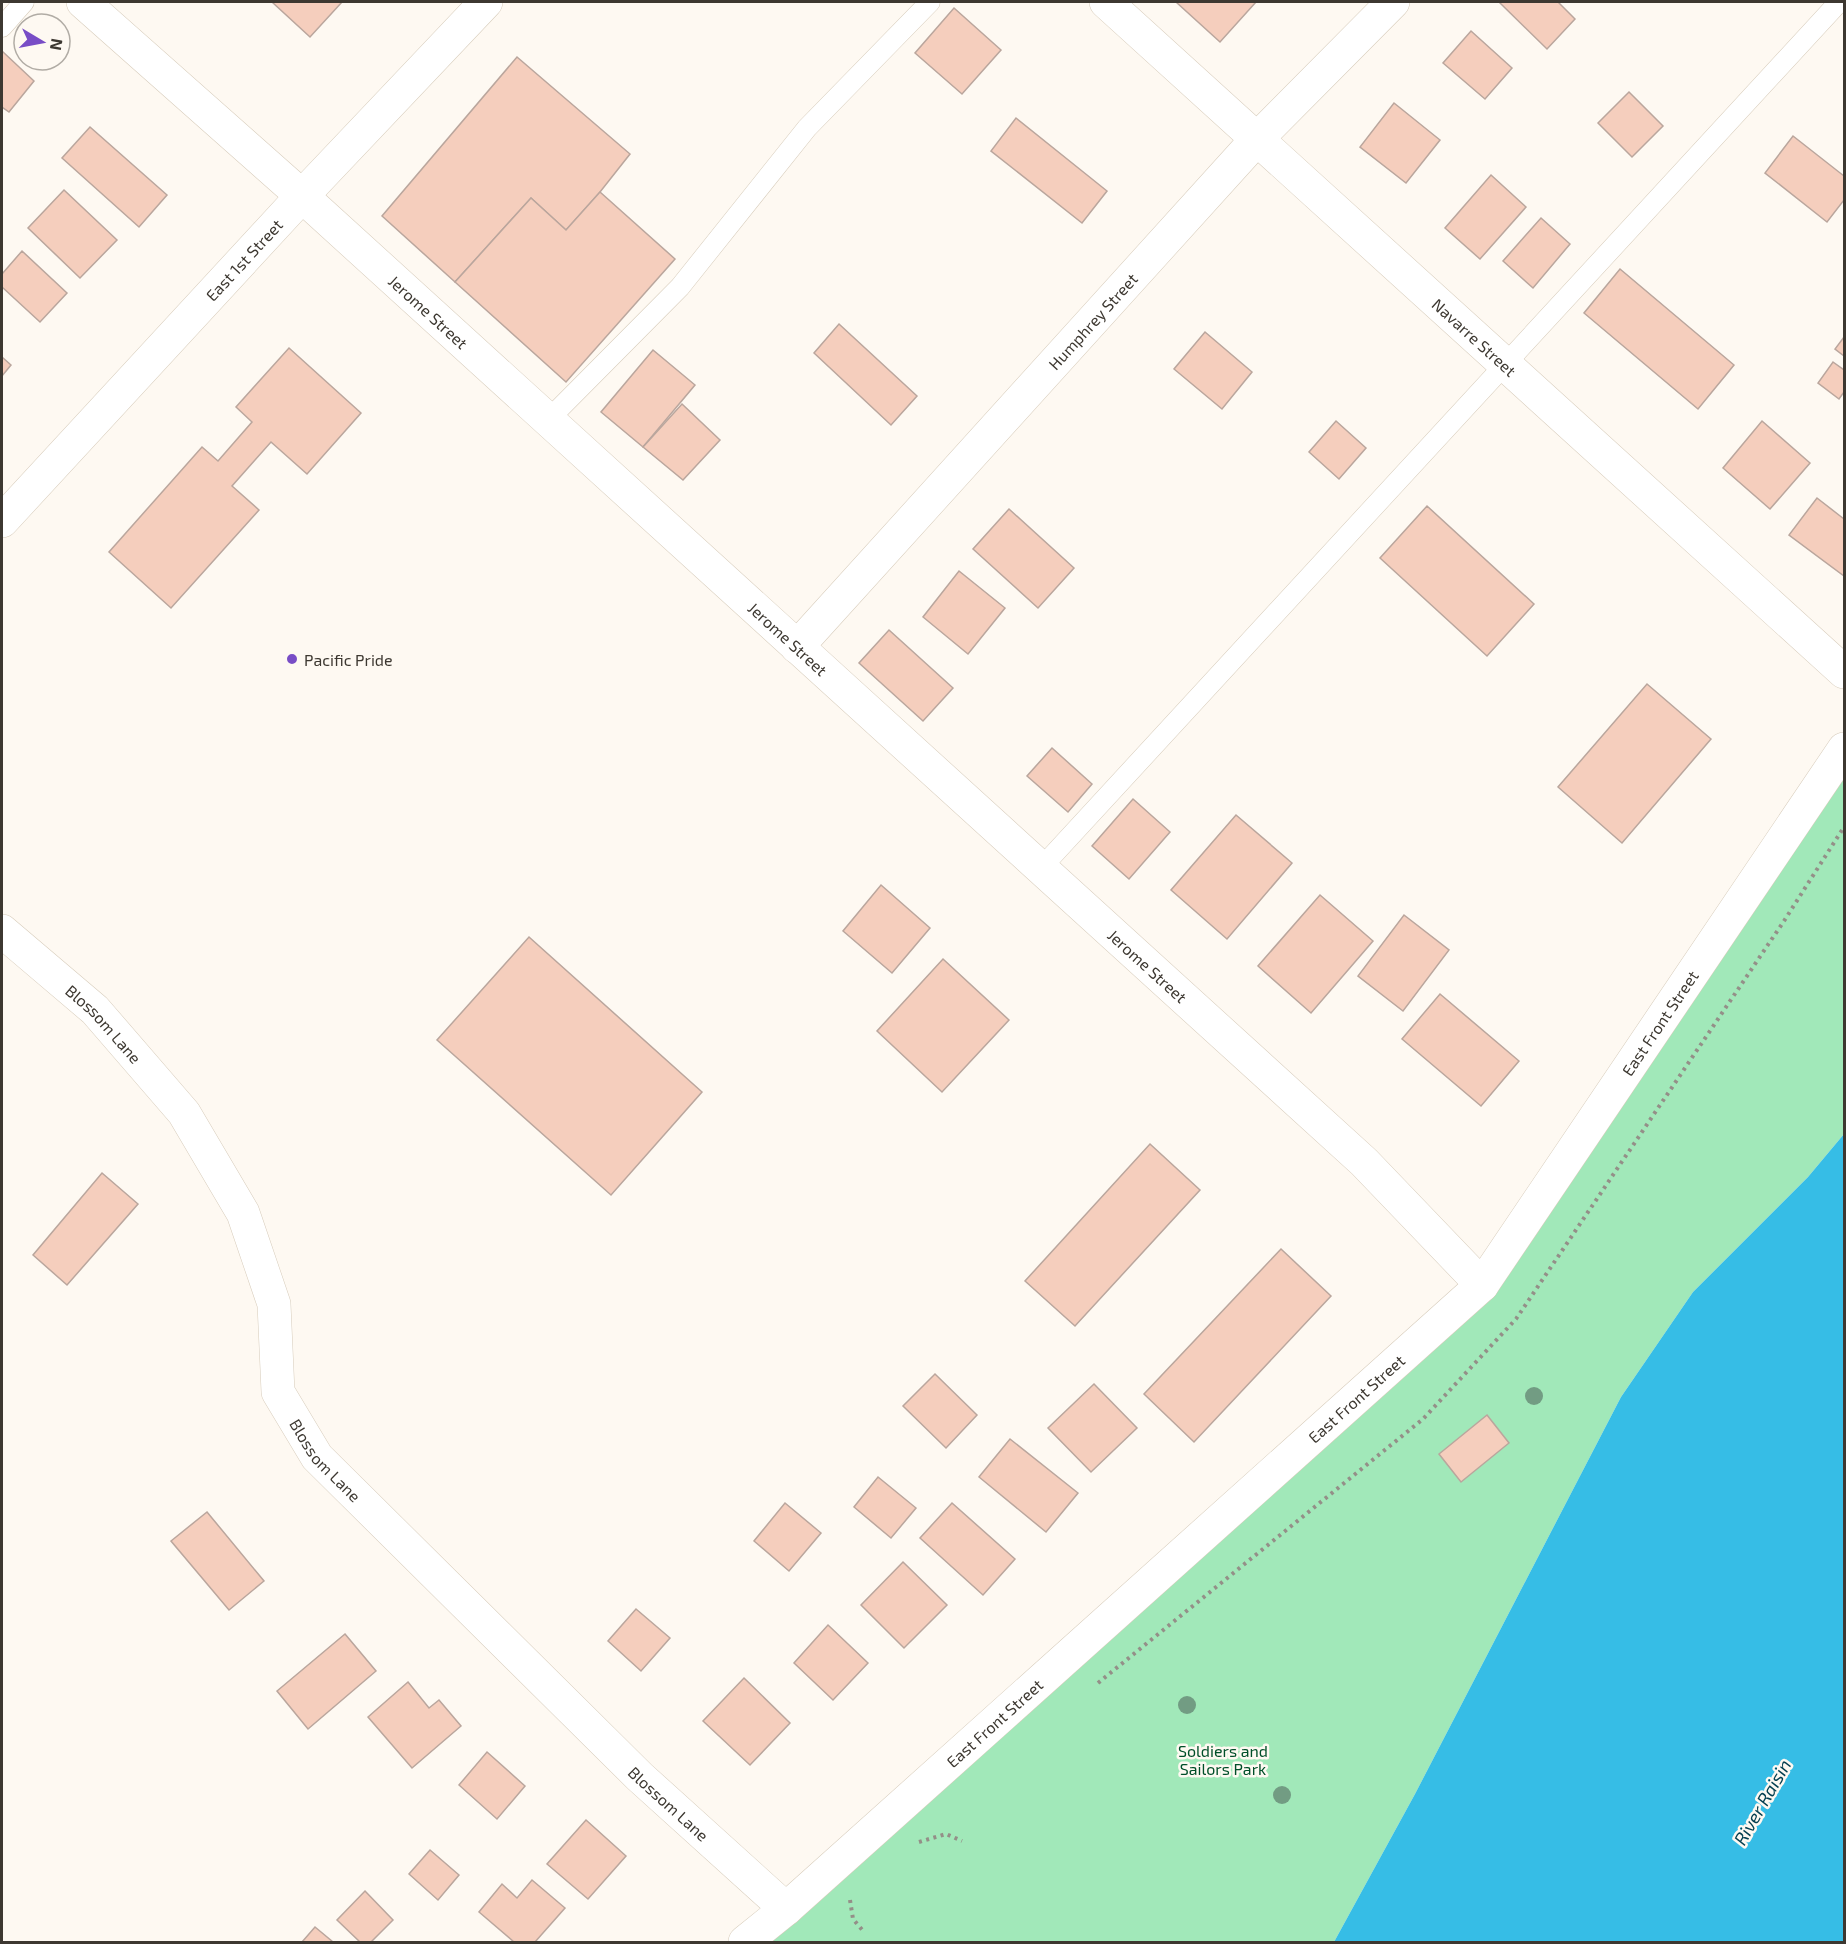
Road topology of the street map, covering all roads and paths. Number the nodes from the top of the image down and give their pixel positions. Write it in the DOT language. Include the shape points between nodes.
graph roads {
  1 [pos="24,2"];
  2 [pos="83,2"];
  3 [pos="486,2"];
  4 [pos="930,2"];
  5 [pos="1106,2"];
  6 [pos="1393,2"];
  7 [pos="1839,2"];
  8 [pos="2,27"];
  9 [pos="1257,139"];
  10 [pos="302,196"];
  11 [pos="1505,365"];
  12 [pos="548,420"];
  13 [pos="2,521"];
  14 [pos="797,647"];
  15 [pos="1845,672"];
  16 [pos="1845,749"];
  17 [pos="1041,868"];
  18 [pos="2,931"];
  19 [pos="1482,1284"];
  20 [pos="962,1841"];
  21 [pos="911,1845"];
  22 [pos="786,1909"];
  23 [pos="745,1942"];
  1 -- 8 [label="lane"];
  2 -- 10 [label="street, Jerome Street"];
  3 -- 10 [label="street, East 1st Street"];
  4 -- 12 [label="lane" via="807,128 680,287"];
  5 -- 9 [label="street, Navarre Street"];
  6 -- 9 [label="street, Humphrey Street"];
  7 -- 11 [label="lane"];
  9 -- 11 [label="street, Navarre Street"];
  9 -- 14 [label="street, Humphrey Street"];
  10 -- 12 [label="street, Jerome Street"];
  10 -- 13 [label="street, East 1st Street"];
  11 -- 15 [label="street, Navarre Street"];
  11 -- 17 [label="lane"];
  12 -- 14 [label="street, Jerome Street"];
  14 -- 17 [label="street, Jerome Street"];
  16 -- 19 [label="street, East Front Street"];
  17 -- 19 [label="street, Jerome Street" via="1364,1162"];
  18 -- 22 [label="street, Blossom Lane" via="95,1010 184,1113 243,1213 274,1304 278,1392 317,1457 640,1777"];
  19 -- 22 [label="street, East Front Street"];
  20 -- 21 [label="path" via="946,1834"];
  22 -- 23 [label="street, East Front Street"];
}
